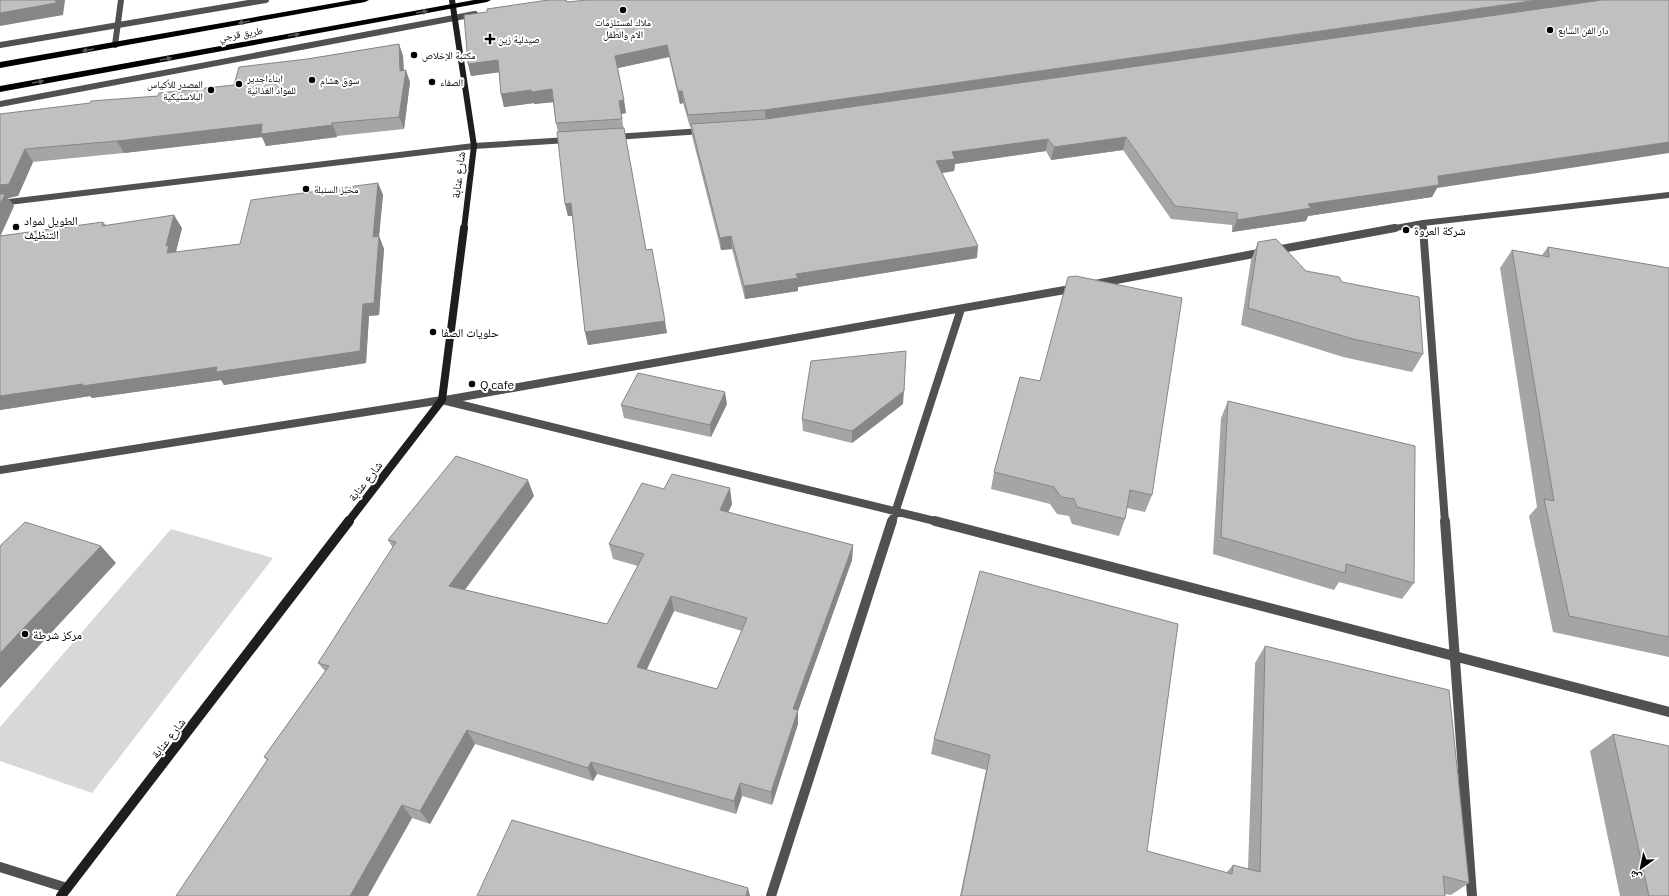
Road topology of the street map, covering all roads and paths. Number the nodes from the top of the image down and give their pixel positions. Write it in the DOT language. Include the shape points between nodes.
graph roads {
  1 [pos="121,0"];
  2 [pos="266,0"];
  3 [pos="365,0"];
  4 [pos="487,0"];
  5 [pos="452,3"];
  6 [pos="479,14"];
  7 [pos="455,17"];
  8 [pos="118,26"];
  9 [pos="0,45"];
  10 [pos="115,45"];
  11 [pos="0,65"];
  12 [pos="0,89"];
  13 [pos="0,104"];
  14 [pos="710,130"];
  15 [pos="608,137"];
  16 [pos="576,139"];
  17 [pos="474,146"];
  18 [pos="1669,196"];
  19 [pos="0,202"];
  20 [pos="1423,222"];
  21 [pos="961,309"];
  22 [pos="442,400"];
  23 [pos="0,470"];
  24 [pos="897,511"];
  25 [pos="1454,657"];
  26 [pos="1669,712"];
  27 [pos="0,867"];
  28 [pos="64,892"];
  29 [pos="771,896"];
  30 [pos="1472,896"];
  1 -- 8 [label="street"];
  2 -- 8 [label="street"];
  3 -- 10 [label="highway, طريق قرجي, one-way"];
  4 -- 5 [label="highway, طريق قرجي"];
  5 -- 7 [label="street, شارع عنابة"];
  12 -- 5 [label="highway, طريق قرجي, one-way"];
  6 -- 7 [label="street"];
  7 -- 13 [label="street"];
  7 -- 17 [label="street, شارع عنابة"];
  8 -- 9 [label="street"];
  8 -- 10 [label="street"];
  10 -- 11 [label="highway, طريق قرجي, one-way"];
  14 -- 15 [label="street"];
  16 -- 17 [label="street"];
  17 -- 19 [label="street"];
  17 -- 22 [label="street, شارع عنابة"];
  18 -- 20 [label="street"];
  20 -- 21 [label="street"];
  20 -- 25 [label="street"];
  21 -- 22 [label="street"];
  21 -- 24 [label="street"];
  22 -- 23 [label="street"];
  22 -- 24 [label="street"];
  22 -- 28 [label="street, شارع عنابة"];
  24 -- 25 [label="street"];
  24 -- 29 [label="street"];
  25 -- 26 [label="street"];
  25 -- 30 [label="street"];
  27 -- 28 [label="street"];
}
